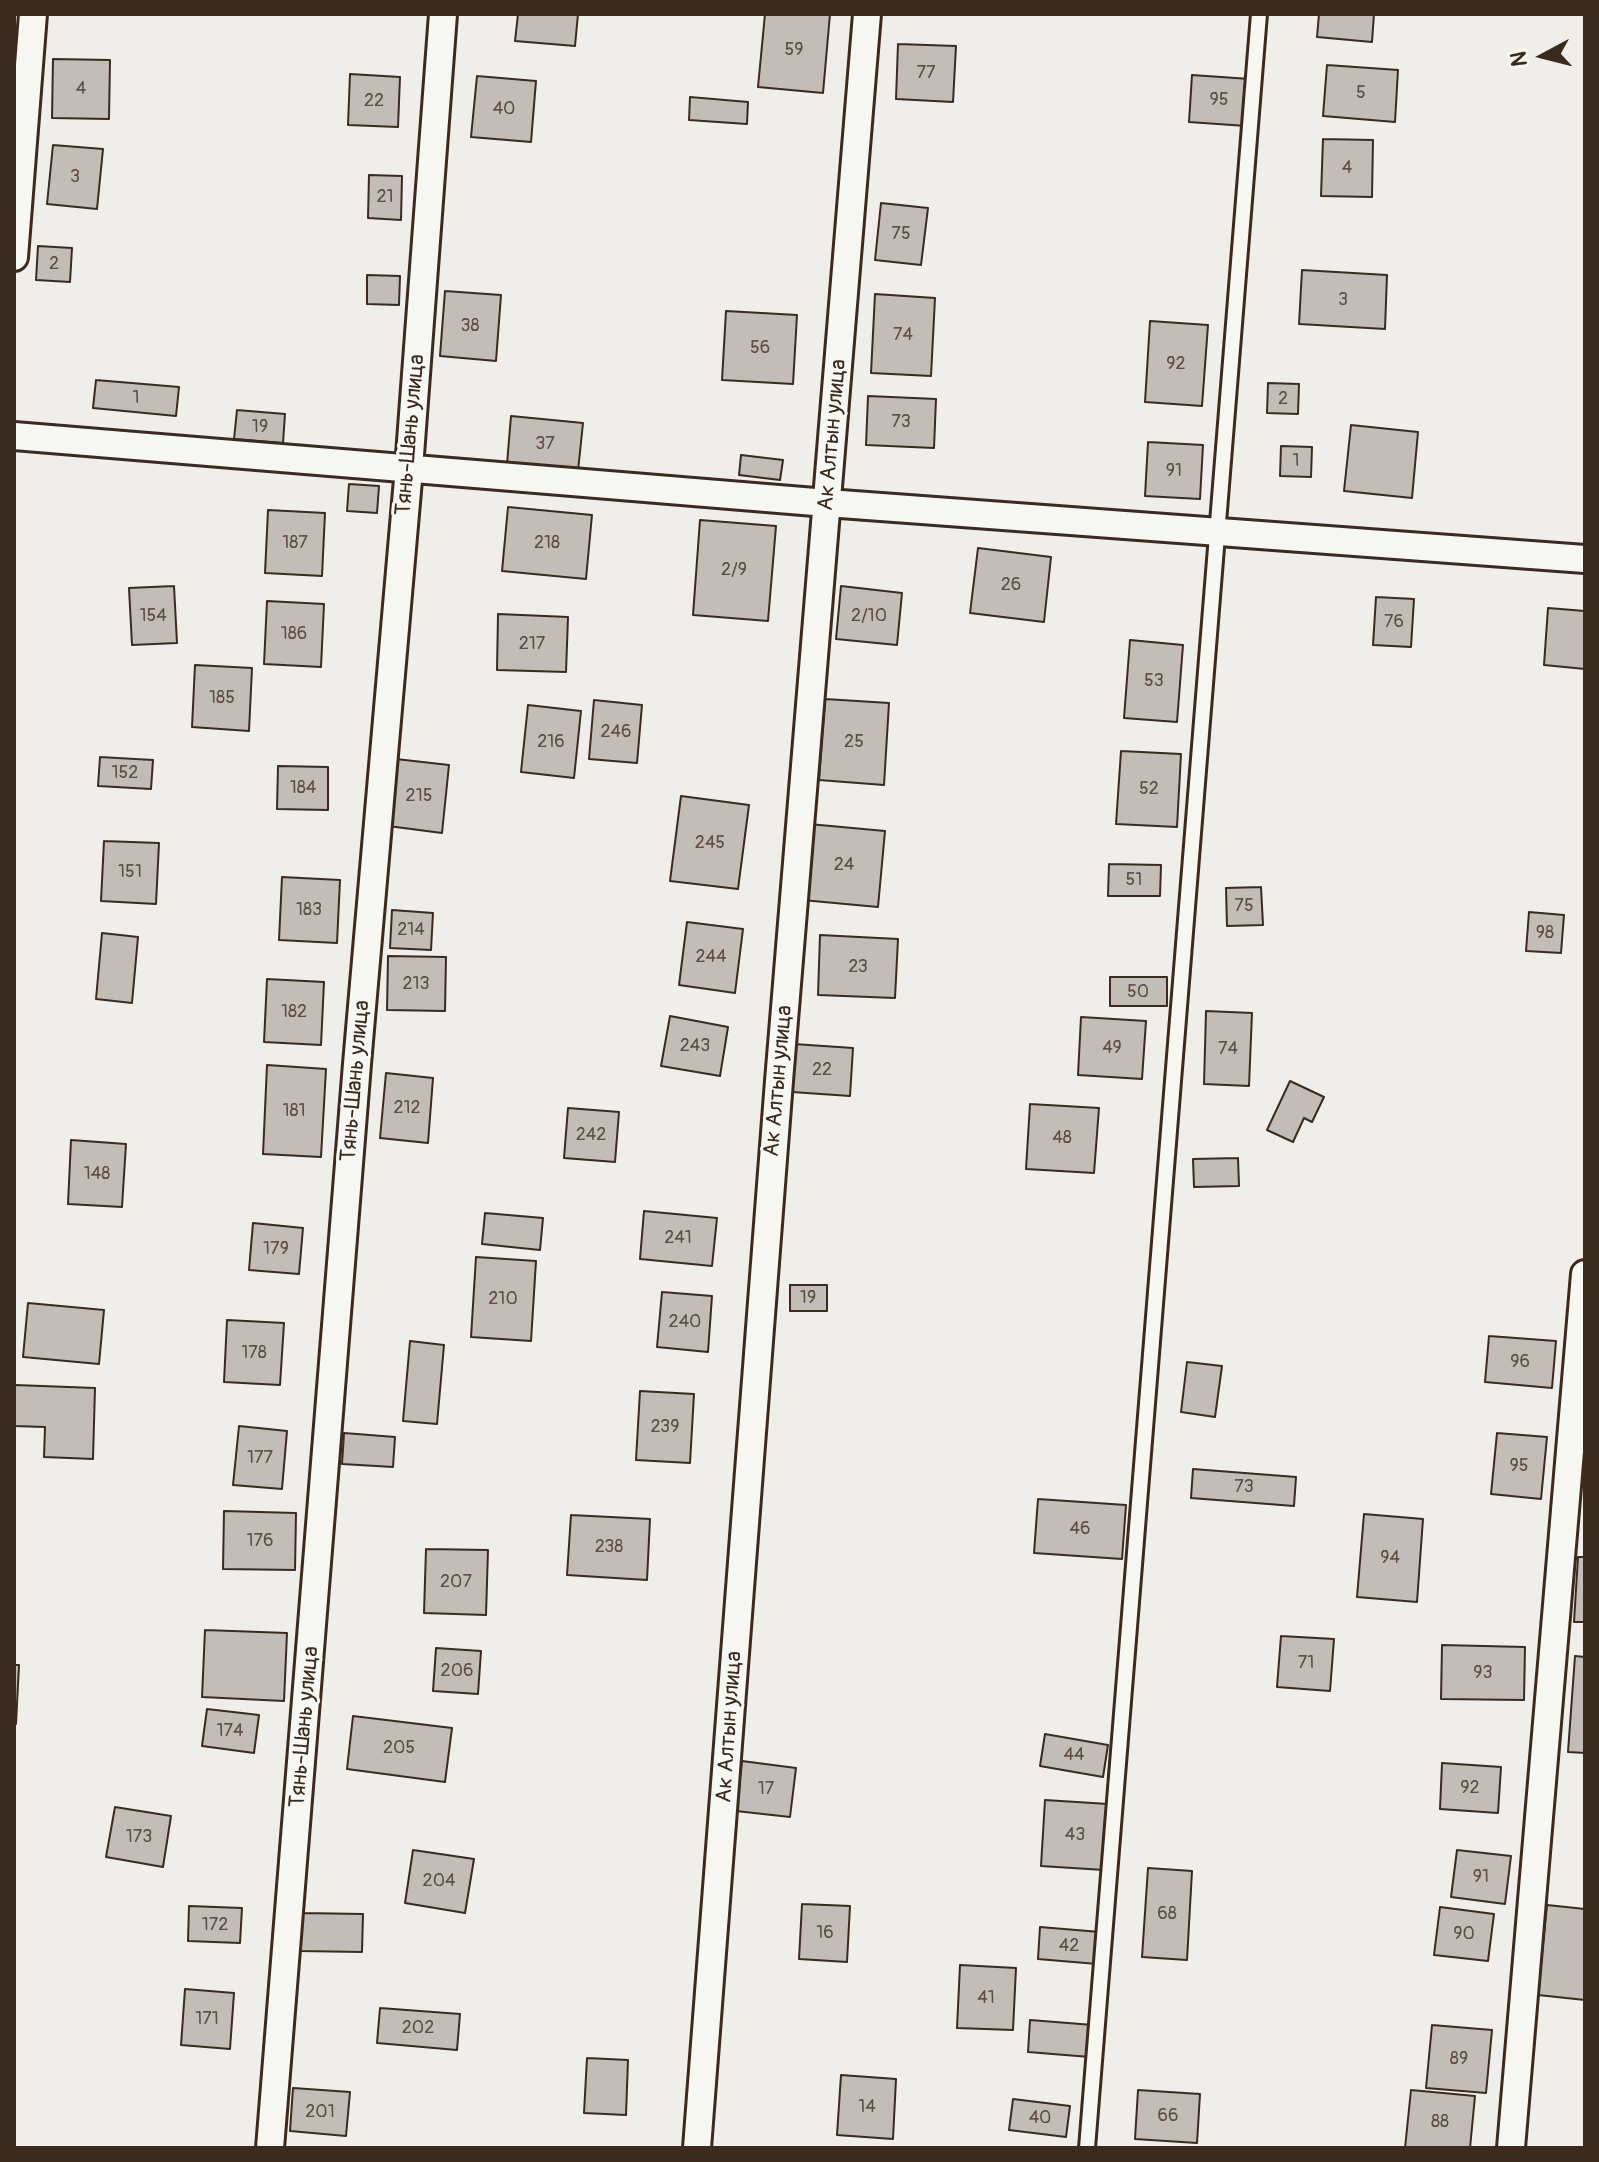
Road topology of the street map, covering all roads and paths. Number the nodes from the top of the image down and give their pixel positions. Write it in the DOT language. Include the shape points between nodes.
graph roads {
  1 [pos="33,14"];
  2 [pos="443,14"];
  3 [pos="867,14"];
  4 [pos="1259,14"];
  5 [pos="14,257"];
  6 [pos="14,436"];
  7 [pos="409,468"];
  8 [pos="827,503"];
  9 [pos="1216,531"];
  10 [pos="1585,559"];
  11 [pos="1585,1274"];
  12 [pos="270,2148"];
  13 [pos="697,2148"];
  14 [pos="1087,2148"];
  15 [pos="1511,2148"];
  1 -- 5 [label="street"];
  2 -- 7 [label="street, Тянь-Шань улица"];
  3 -- 8 [label="street, Ак Алтын улица"];
  4 -- 9 [label="lane"];
  6 -- 7 [label="street"];
  7 -- 8 [label="street"];
  7 -- 12 [label="street, Тянь-Шань улица"];
  8 -- 9 [label="street"];
  8 -- 13 [label="street, Ак Алтын улица"];
  9 -- 10 [label="street"];
  9 -- 14 [label="lane"];
  11 -- 15 [label="street"];
}
